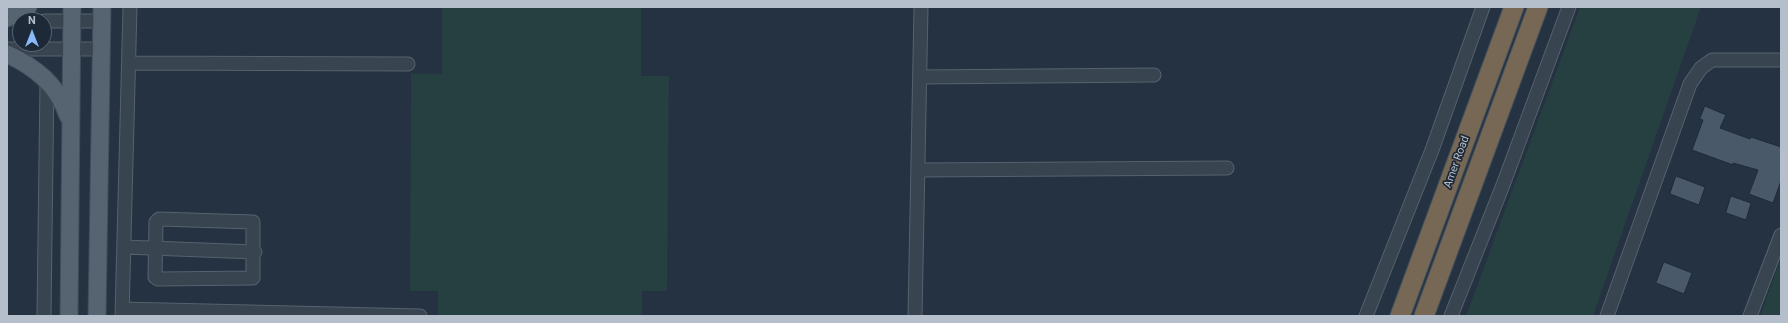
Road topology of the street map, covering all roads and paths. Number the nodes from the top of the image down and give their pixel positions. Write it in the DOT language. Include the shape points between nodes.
graph roads {
  1 [pos="28,7"];
  2 [pos="130,7"];
  3 [pos="921,7"];
  4 [pos="1483,7"];
  5 [pos="1514,7"];
  6 [pos="1538,7"];
  7 [pos="1568,7"];
  8 [pos="72,14"];
  9 [pos="102,14"];
  10 [pos="52,18"];
  11 [pos="7,19"];
  12 [pos="7,49"];
  13 [pos="101,49"];
  14 [pos="72,50"];
  15 [pos="7,54"];
  16 [pos="1781,60"];
  17 [pos="129,62"];
  18 [pos="408,64"];
  19 [pos="1154,76"];
  20 [pos="920,77"];
  21 [pos="47,80"];
  22 [pos="71,123"];
  23 [pos="1227,168"];
  24 [pos="918,170"];
  25 [pos="1781,235"];
  26 [pos="124,247"];
  27 [pos="155,248"];
  28 [pos="255,252"];
  29 [pos="122,312"];
  30 [pos="44,316"];
  31 [pos="68,316"];
  32 [pos="97,316"];
  33 [pos="420,316"];
  34 [pos="915,316"];
  35 [pos="1366,316"];
  36 [pos="1400,316"];
  37 [pos="1424,316"];
  38 [pos="1451,316"];
  39 [pos="1607,316"];
  40 [pos="1750,316"];
  1 -- 11 [label="main road"];
  2 -- 17 [label="street"];
  3 -- 20 [label="street"];
  4 -- 35 [label="street" via="1432,150"];
  5 -- 36 [label="highway, Amer Road"];
  6 -- 37 [label="highway, Amer Road"];
  7 -- 38 [label="street" via="1503,185"];
  8 -- 9 [label="street"];
  8 -- 10 [label="street"];
  8 -- 14 [label="main road"];
  9 -- 13 [label="main road"];
  12 -- 14 [label="street"];
  13 -- 14 [label="street"];
  13 -- 32 [label="main road"];
  14 -- 22 [label="main road"];
  15 -- 21 [label="main road" via="25,63"];
  16 -- 39 [label="street" via="1712,60 1701,68 1690,84"];
  17 -- 18 [label="street"];
  17 -- 26 [label="street"];
  19 -- 20 [label="street"];
  20 -- 24 [label="street"];
  21 -- 22 [label="main road" via="64,102"];
  21 -- 30 [label="street"];
  22 -- 31 [label="main road"];
  23 -- 24 [label="street"];
  24 -- 34 [label="street"];
  25 -- 40 [label="street"];
  26 -- 27 [label="street"];
  26 -- 29 [label="street"];
  27 -- 28 [label="street"];
  27 -- 28 [label="street" via="155,277 158,279 252,279"];
  27 -- 28 [label="street" via="156,222 159,219 251,221 254,224"];
  29 -- 33 [label="street"];
}
